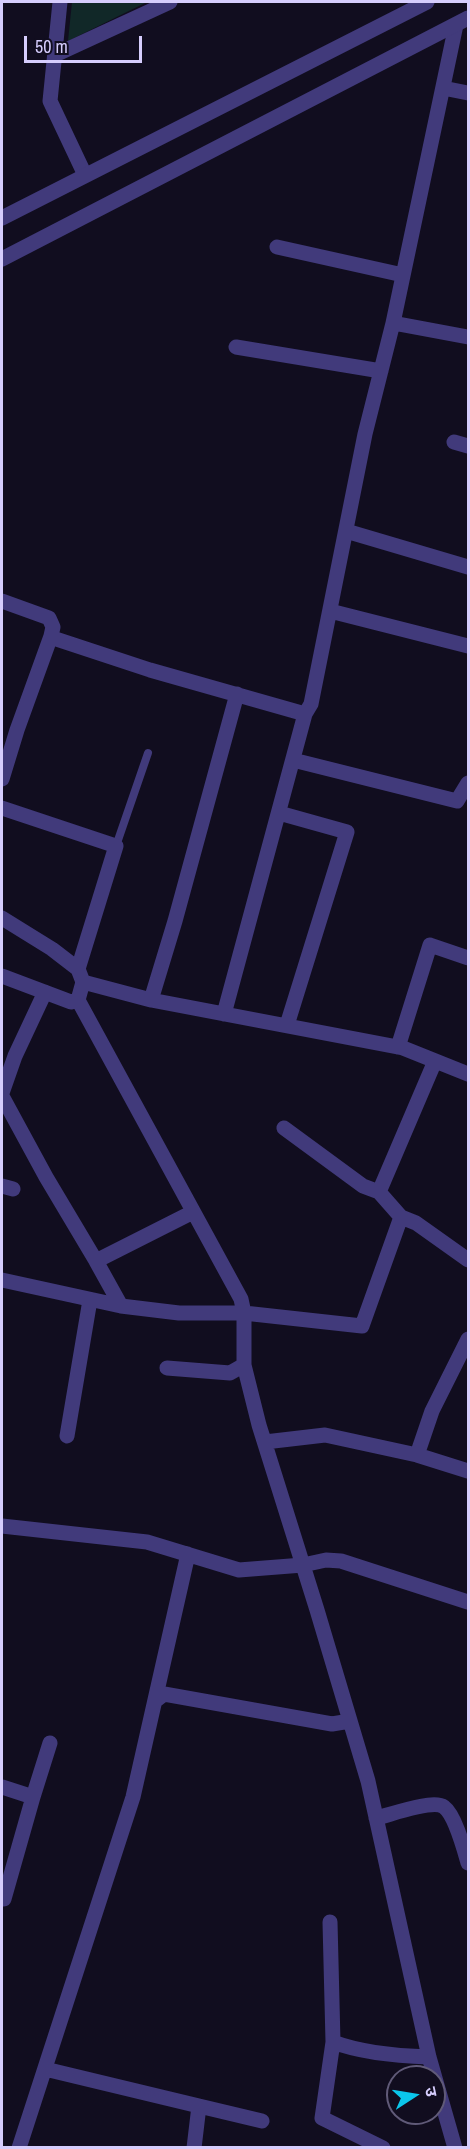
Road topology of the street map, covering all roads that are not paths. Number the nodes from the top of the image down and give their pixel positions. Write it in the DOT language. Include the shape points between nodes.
graph roads {
  1 [pos="60,2"];
  2 [pos="170,2"];
  3 [pos="427,2"];
  4 [pos="462,22"];
  5 [pos="55,55"];
  6 [pos="443,88"];
  7 [pos="468,93"];
  8 [pos="85,175"];
  9 [pos="2,218"];
  10 [pos="277,247"];
  11 [pos="2,259"];
  12 [pos="403,275"];
  13 [pos="393,323"];
  14 [pos="468,337"];
  15 [pos="236,347"];
  16 [pos="381,371"];
  17 [pos="346,531"];
  18 [pos="468,567"];
  19 [pos="2,601"];
  20 [pos="330,610"];
  21 [pos="51,636"];
  22 [pos="468,646"];
  23 [pos="237,694"];
  24 [pos="306,714"];
  25 [pos="148,753"];
  26 [pos="293,760"];
  27 [pos="2,779"];
  28 [pos="468,783"];
  29 [pos="463,803"];
  30 [pos="2,808"];
  31 [pos="279,813"];
  32 [pos="116,846"];
  33 [pos="2,918"];
  34 [pos="468,958"];
  35 [pos="2,976"];
  36 [pos="80,976"];
  37 [pos="45,992"];
  38 [pos="78,1000"];
  39 [pos="151,1000"];
  40 [pos="224,1014"];
  41 [pos="287,1025"];
  42 [pos="398,1047"];
  43 [pos="435,1061"];
  44 [pos="468,1074"];
  45 [pos="2,1094"];
  46 [pos="284,1128"];
  47 [pos="379,1192"];
  48 [pos="193,1212"];
  49 [pos="401,1217"];
  50 [pos="468,1260"];
  51 [pos="96,1261"];
  52 [pos="2,1280"];
  53 [pos="90,1299"];
  54 [pos="121,1306"];
  55 [pos="244,1313"];
  56 [pos="468,1339"];
  57 [pos="244,1365"];
  58 [pos="167,1368"];
  59 [pos="67,1436"];
  60 [pos="265,1442"];
  61 [pos="417,1455"];
  62 [pos="468,1471"];
  63 [pos="2,1526"];
  64 [pos="188,1554"];
  65 [pos="303,1565"];
  66 [pos="468,1602"];
  67 [pos="154,1701"];
  68 [pos="350,1721"];
  69 [pos="50,1743"];
  70 [pos="2,1787"];
  71 [pos="33,1797"];
  72 [pos="376,1818"];
  73 [pos="468,1863"];
  74 [pos="2,1902"];
  75 [pos="330,1922"];
  76 [pos="333,2042"];
  77 [pos="429,2057"];
  78 [pos="45,2069"];
  79 [pos="199,2106"];
  80 [pos="262,2121"];
  81 [pos="20,2148"];
  82 [pos="194,2148"];
  83 [pos="383,2148"];
  84 [pos="455,2148"];
  1 -- 5 [label="street"];
  2 -- 5 [label="street"];
  3 -- 8 [label="street"];
  4 -- 6 [label="street"];
  4 -- 11 [label="street"];
  5 -- 8 [label="street" via="51,101"];
  6 -- 7 [label="street"];
  6 -- 12 [label="street"];
  8 -- 9 [label="street"];
  10 -- 12 [label="street"];
  12 -- 13 [label="street"];
  13 -- 14 [label="street"];
  13 -- 16 [label="street"];
  15 -- 16 [label="street"];
  16 -- 17 [label="street"];
  17 -- 18 [label="street"];
  17 -- 20 [label="street"];
  19 -- 21 [label="street" via="49,618"];
  20 -- 22 [label="street"];
  20 -- 24 [label="street"];
  21 -- 23 [label="street"];
  21 -- 27 [label="street"];
  23 -- 24 [label="street"];
  23 -- 39 [label="street"];
  24 -- 26 [label="street"];
  25 -- 32 [label="lane"];
  26 -- 29 [label="street"];
  26 -- 31 [label="street"];
  28 -- 29 [label="street"];
  30 -- 32 [label="street"];
  31 -- 40 [label="street"];
  31 -- 41 [label="street" via="346,832"];
  32 -- 36 [label="street"];
  33 -- 36 [label="street" via="52,949"];
  34 -- 42 [label="street" via="430,945"];
  35 -- 37 [label="street"];
  36 -- 38 [label="street"];
  36 -- 39 [label="street"];
  37 -- 38 [label="street" via="71,1002"];
  37 -- 45 [label="street"];
  38 -- 48 [label="street"];
  39 -- 40 [label="street"];
  40 -- 41 [label="street"];
  41 -- 42 [label="street"];
  42 -- 43 [label="street"];
  43 -- 44 [label="street"];
  43 -- 47 [label="street"];
  45 -- 51 [label="street"];
  46 -- 47 [label="street" via="363,1186"];
  47 -- 49 [label="street"];
  48 -- 51 [label="street"];
  48 -- 55 [label="street" via="241,1299"];
  49 -- 50 [label="street" via="416,1223"];
  49 -- 55 [label="street" via="362,1326"];
  51 -- 54 [label="street"];
  52 -- 53 [label="street"];
  53 -- 54 [label="street"];
  53 -- 59 [label="street"];
  54 -- 55 [label="street" via="179,1313"];
  55 -- 57 [label="street"];
  56 -- 61 [label="street" via="432,1412"];
  57 -- 58 [label="street" via="230,1373"];
  57 -- 60 [label="street"];
  60 -- 61 [label="street" via="325,1436"];
  60 -- 65 [label="street"];
  61 -- 62 [label="street"];
  63 -- 64 [label="street" via="147,1542"];
  64 -- 65 [label="street" via="239,1570"];
  64 -- 67 [label="street"];
  65 -- 66 [label="street" via="341,1561"];
  65 -- 68 [label="street"];
  67 -- 68 [label="street" via="164,1694 332,1724"];
  67 -- 78 [label="street" via="133,1797"];
  68 -- 72 [label="street"];
  69 -- 71 [label="street"];
  70 -- 71 [label="street"];
  71 -- 74 [label="street"];
  72 -- 73 [label="street" via="433,1804 443,1806 450,1813"];
  72 -- 77 [label="street"];
  75 -- 76 [label="street"];
  76 -- 77 [label="street" via="348,2048"];
  76 -- 83 [label="street" via="322,2118"];
  77 -- 84 [label="street"];
  78 -- 79 [label="street"];
  78 -- 81 [label="street"];
  79 -- 80 [label="street"];
  79 -- 82 [label="street"];
}
